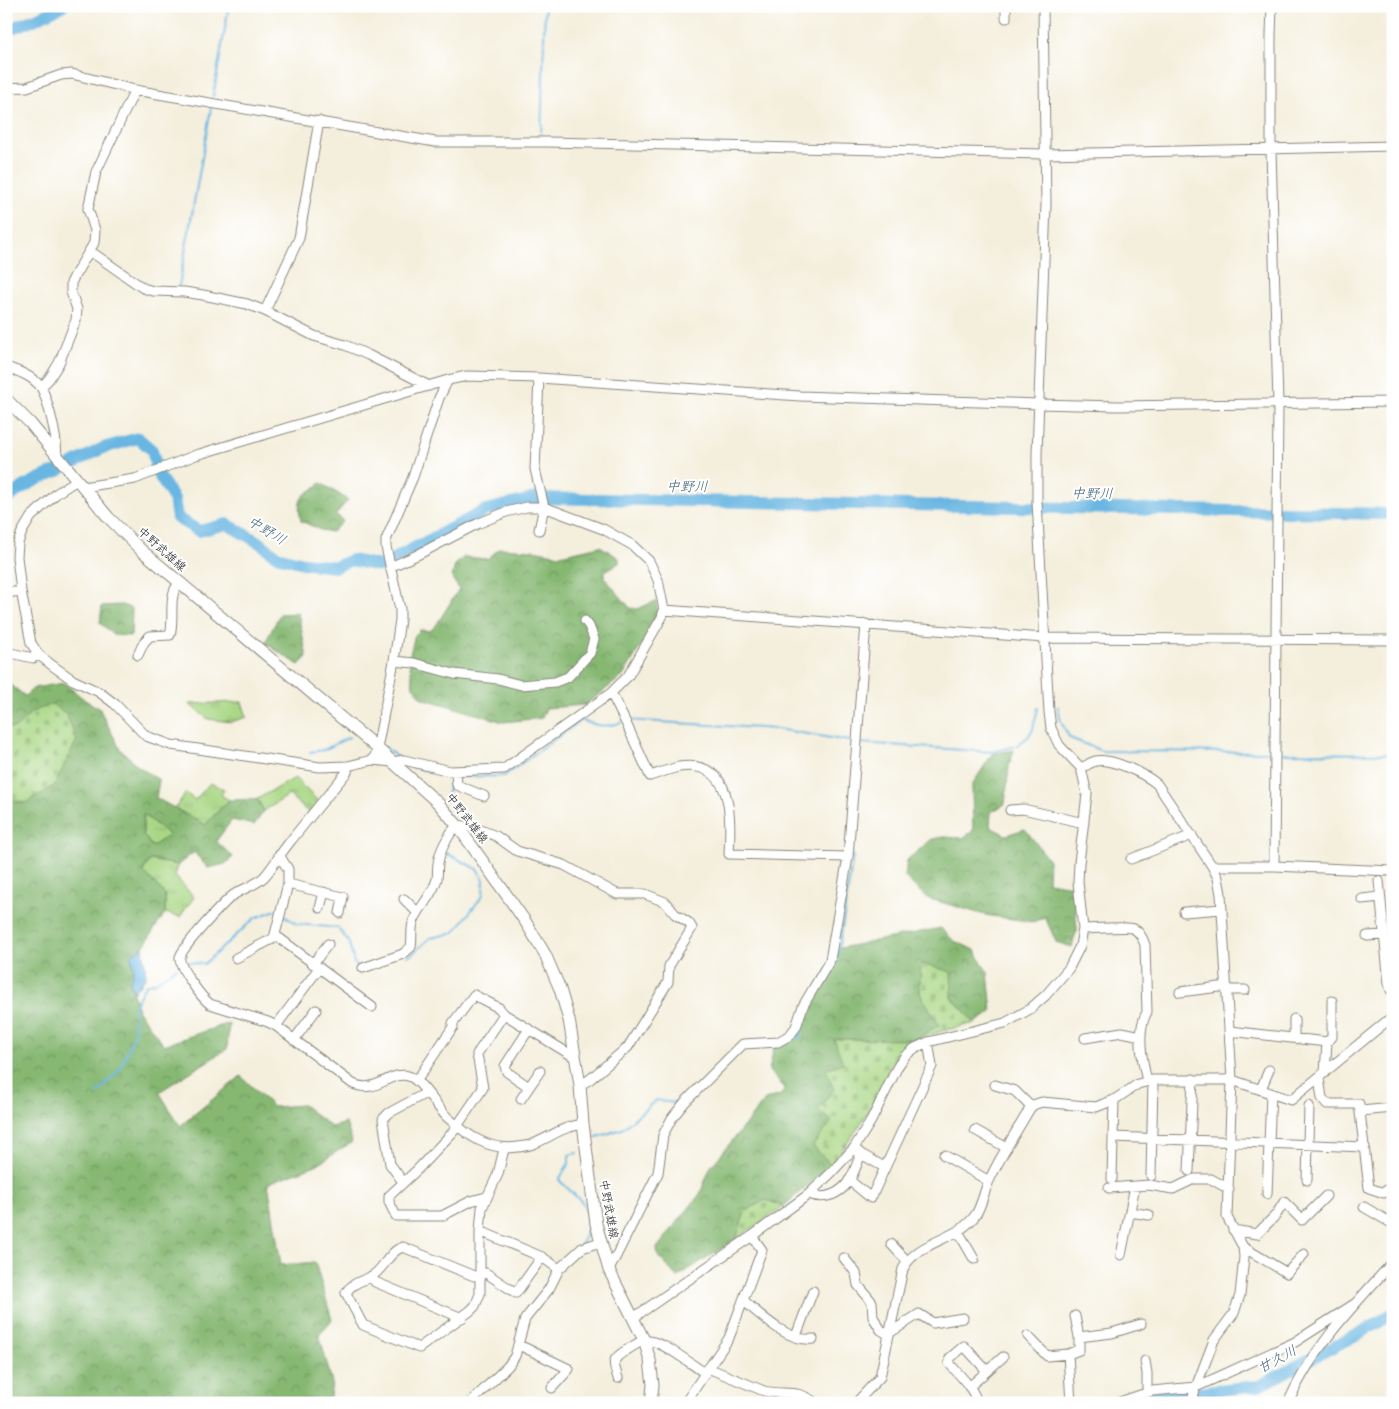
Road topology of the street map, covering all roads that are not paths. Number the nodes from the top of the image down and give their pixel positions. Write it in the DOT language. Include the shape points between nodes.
graph roads {
  1 [pos="1006,6"];
  2 [pos="1043,6"];
  3 [pos="1272,6"];
  4 [pos="1006,18"];
  5 [pos="6,88"];
  6 [pos="135,90"];
  7 [pos="319,121"];
  8 [pos="1393,146"];
  9 [pos="1271,148"];
  10 [pos="1046,154"];
  11 [pos="90,251"];
  12 [pos="265,311"];
  13 [pos="6,367"];
  14 [pos="539,378"];
  15 [pos="448,380"];
  16 [pos="429,386"];
  17 [pos="41,388"];
  18 [pos="6,399"];
  19 [pos="1393,402"];
  20 [pos="1039,404"];
  21 [pos="1278,404"];
  22 [pos="56,454"];
  23 [pos="80,484"];
  24 [pos="544,507"];
  25 [pos="539,530"];
  26 [pos="390,566"];
  27 [pos="178,583"];
  28 [pos="21,592"];
  29 [pos="6,593"];
  30 [pos="664,610"];
  31 [pos="585,621"];
  32 [pos="866,624"];
  33 [pos="1044,638"];
  34 [pos="1276,639"];
  35 [pos="1393,640"];
  36 [pos="6,652"];
  37 [pos="39,655"];
  38 [pos="138,655"];
  39 [pos="394,661"];
  40 [pos="611,693"];
  41 [pos="376,747"];
  42 [pos="372,760"];
  43 [pos="398,761"];
  44 [pos="348,766"];
  45 [pos="1081,768"];
  46 [pos="457,775"];
  47 [pos="484,796"];
  48 [pos="1010,810"];
  49 [pos="1084,823"];
  50 [pos="457,825"];
  51 [pos="1192,836"];
  52 [pos="280,855"];
  53 [pos="848,857"];
  54 [pos="1131,858"];
  55 [pos="1212,866"];
  56 [pos="1274,866"];
  57 [pos="1393,871"];
  58 [pos="1379,881"];
  59 [pos="288,884"];
  60 [pos="324,892"];
  61 [pos="1380,897"];
  62 [pos="404,899"];
  63 [pos="1362,899"];
  64 [pos="320,908"];
  65 [pos="1222,909"];
  66 [pos="1184,912"];
  67 [pos="340,913"];
  68 [pos="418,913"];
  69 [pos="1083,929"];
  70 [pos="275,935"];
  71 [pos="1384,935"];
  72 [pos="1367,936"];
  73 [pos="328,944"];
  74 [pos="236,958"];
  75 [pos="316,966"];
  76 [pos="363,968"];
  77 [pos="1227,988"];
  78 [pos="1245,990"];
  79 [pos="1393,990"];
  80 [pos="1180,992"];
  81 [pos="1332,1001"];
  82 [pos="372,1007"];
  83 [pos="316,1010"];
  84 [pos="504,1014"];
  85 [pos="1393,1016"];
  86 [pos="1294,1019"];
  87 [pos="276,1026"];
  88 [pos="530,1029"];
  89 [pos="1230,1031"];
  90 [pos="1141,1036"];
  91 [pos="1085,1038"];
  92 [pos="1294,1038"];
  93 [pos="294,1040"];
  94 [pos="928,1042"];
  95 [pos="1327,1042"];
  96 [pos="576,1058"];
  97 [pos="1269,1070"];
  98 [pos="540,1071"];
  99 [pos="1322,1075"];
  100 [pos="1193,1079"];
  101 [pos="417,1080"];
  102 [pos="1150,1080"];
  103 [pos="1232,1080"];
  104 [pos="580,1085"];
  105 [pos="994,1085"];
  106 [pos="529,1087"];
  107 [pos="1261,1089"];
  108 [pos="426,1093"];
  109 [pos="1271,1093"];
  110 [pos="521,1099"];
  111 [pos="1114,1100"];
  112 [pos="1309,1106"];
  113 [pos="1031,1107"];
  114 [pos="1393,1108"];
  115 [pos="1361,1111"];
  116 [pos="583,1124"];
  117 [pos="458,1127"];
  118 [pos="975,1130"];
  119 [pos="1113,1137"];
  120 [pos="1151,1138"];
  121 [pos="1190,1139"];
  122 [pos="1230,1141"];
  123 [pos="1269,1142"];
  124 [pos="1308,1144"];
  125 [pos="1365,1146"];
  126 [pos="1007,1148"];
  127 [pos="504,1149"];
  128 [pos="857,1151"];
  129 [pos="944,1155"];
  130 [pos="884,1167"];
  131 [pos="1189,1171"];
  132 [pos="1151,1176"];
  133 [pos="850,1180"];
  134 [pos="1307,1180"];
  135 [pos="989,1181"];
  136 [pos="403,1182"];
  137 [pos="1393,1184"];
  138 [pos="1134,1186"];
  139 [pos="1228,1189"];
  140 [pos="810,1194"];
  141 [pos="1268,1194"];
  142 [pos="1326,1196"];
  143 [pos="486,1197"];
  144 [pos="1364,1208"];
  145 [pos="1130,1212"];
  146 [pos="1149,1215"];
  147 [pos="1393,1224"];
  148 [pos="1233,1230"];
  149 [pos="480,1231"];
  150 [pos="958,1231"];
  151 [pos="752,1236"];
  152 [pos="600,1242"];
  153 [pos="891,1244"];
  154 [pos="1243,1247"];
  155 [pos="1304,1254"];
  156 [pos="1121,1255"];
  157 [pos="542,1257"];
  158 [pos="844,1258"];
  159 [pos="974,1259"];
  160 [pos="907,1261"];
  161 [pos="1393,1262"];
  162 [pos="559,1269"];
  163 [pos="609,1270"];
  164 [pos="480,1275"];
  165 [pos="372,1276"];
  166 [pos="813,1291"];
  167 [pos="743,1300"];
  168 [pos="1356,1303"];
  169 [pos="1075,1316"];
  170 [pos="462,1318"];
  171 [pos="633,1318"];
  172 [pos="963,1318"];
  173 [pos="1141,1324"];
  174 [pos="888,1334"];
  175 [pos="796,1336"];
  176 [pos="1028,1336"];
  177 [pos="1079,1337"];
  178 [pos="813,1339"];
  179 [pos="644,1340"];
  180 [pos="519,1345"];
  181 [pos="1068,1354"];
  182 [pos="1003,1357"];
  183 [pos="1144,1362"];
  184 [pos="706,1370"];
  185 [pos="986,1371"];
  186 [pos="618,1378"];
  187 [pos="969,1387"];
  188 [pos="552,1388"];
  189 [pos="1147,1392"];
  190 [pos="1194,1393"];
  191 [pos="470,1403"];
  192 [pos="651,1403"];
  193 [pos="685,1403"];
  194 [pos="816,1403"];
  195 [pos="856,1403"];
  196 [pos="977,1403"];
  197 [pos="1070,1403"];
  198 [pos="1117,1403"];
  199 [pos="1288,1403"];
  1 -- 4 [label="street"];
  2 -- 10 [label="street"];
  3 -- 9 [label="street"];
  5 -- 6 [label="street" via="28,86 72,74"];
  6 -- 7 [label="street"];
  6 -- 11 [label="street" via="96,172 88,209 95,230"];
  7 -- 10 [label="street" via="435,142"];
  7 -- 12 [label="street" via="299,238"];
  8 -- 9 [label="street"];
  9 -- 10 [label="street"];
  9 -- 21 [label="street"];
  10 -- 20 [label="street"];
  11 -- 12 [label="street" via="143,288 203,295"];
  11 -- 17 [label="street" via="71,283 76,320 59,363"];
  12 -- 16 [label="street"];
  13 -- 17 [label="street" via="31,378"];
  14 -- 15 [label="street" via="467,376"];
  14 -- 20 [label="street" via="800,396"];
  14 -- 24 [label="street" via="535,469"];
  15 -- 16 [label="street"];
  15 -- 26 [label="street" via="413,477 389,530 386,540"];
  16 -- 23 [label="street" via="196,456 135,479 107,485"];
  17 -- 22 [label="street" via="56,434"];
  18 -- 22 [label="main road, 中野武雄線"];
  19 -- 21 [label="street"];
  20 -- 21 [label="street"];
  20 -- 33 [label="street" via="1037,514"];
  21 -- 34 [label="street"];
  22 -- 23 [label="main road, 中野武雄線"];
  23 -- 27 [label="main road, 中野武雄線" via="108,517"];
  23 -- 28 [label="street" via="57,493 31,517 22,532 17,557"];
  24 -- 25 [label="street"];
  24 -- 26 [label="street" via="506,512"];
  24 -- 30 [label="street" via="603,528 632,544 650,561"];
  26 -- 39 [label="street" via="400,610"];
  27 -- 38 [label="street" via="170,635 150,636"];
  27 -- 41 [label="main road, 中野武雄線"];
  28 -- 29 [label="street"];
  28 -- 37 [label="street" via="31,643"];
  30 -- 32 [label="street"];
  30 -- 40 [label="street" via="628,676"];
  31 -- 39 [label="street" via="594,639 590,653 568,677 555,682 521,685"];
  32 -- 33 [label="street"];
  32 -- 53 [label="street"];
  33 -- 34 [label="street"];
  33 -- 45 [label="street" via="1048,712 1052,728 1059,745"];
  34 -- 35 [label="street"];
  34 -- 56 [label="street"];
  36 -- 37 [label="street" via="33,658"];
  37 -- 44 [label="street" via="73,680 99,692 140,731 156,741 290,764"];
  39 -- 41 [label="street"];
  40 -- 46 [label="street" via="504,769"];
  40 -- 53 [label="street" via="650,776 680,767 698,767 710,771 724,786 731,820 729,854"];
  41 -- 42 [label="street"];
  41 -- 43 [label="main road, 中野武雄線"];
  42 -- 43 [label="street"];
  42 -- 44 [label="street"];
  43 -- 46 [label="street"];
  43 -- 50 [label="main road, 中野武雄線"];
  44 -- 52 [label="street" via="347,772"];
  45 -- 49 [label="street" via="1087,794"];
  45 -- 51 [label="street" via="1096,761 1112,762 1148,777 1157,784"];
  46 -- 47 [label="street" via="457,785"];
  48 -- 49 [label="street" via="1023,809"];
  49 -- 69 [label="street" via="1078,882"];
  50 -- 68 [label="street" via="444,845 430,896"];
  50 -- 96 [label="main road, 中野武雄線" via="545,954 565,1007"];
  50 -- 104 [label="street" via="496,836 517,851 564,865 617,894 645,894 665,902 692,928 669,966 668,982 628,1047"];
  51 -- 54 [label="street"];
  51 -- 55 [label="street"];
  52 -- 59 [label="street" via="288,869"];
  52 -- 87 [label="street" via="265,876 252,887 234,894 212,914 183,949 180,958 210,1004"];
  53 -- 163 [label="street" via="830,960 803,1006 796,1026 790,1035 778,1042 741,1047 672,1118 663,1134 658,1173"];
  55 -- 56 [label="street"];
  55 -- 65 [label="street" via="1218,878"];
  56 -- 57 [label="street"];
  58 -- 61 [label="street"];
  59 -- 60 [label="street"];
  59 -- 70 [label="street"];
  60 -- 64 [label="street"];
  60 -- 67 [label="street" via="343,897"];
  61 -- 63 [label="street"];
  61 -- 71 [label="street"];
  62 -- 68 [label="street"];
  65 -- 66 [label="street"];
  65 -- 77 [label="street"];
  68 -- 76 [label="street" via="411,930 412,948"];
  69 -- 90 [label="street" via="1123,927 1134,929 1142,936 1147,1012"];
  69 -- 94 [label="street" via="1080,946 1069,968 1030,1009 1004,1023"];
  70 -- 74 [label="street"];
  70 -- 75 [label="street"];
  71 -- 72 [label="street"];
  71 -- 79 [label="street" via="1389,984"];
  73 -- 75 [label="street"];
  75 -- 82 [label="street"];
  75 -- 87 [label="street"];
  77 -- 78 [label="street"];
  77 -- 80 [label="street"];
  77 -- 89 [label="street"];
  81 -- 95 [label="street" via="1332,1037"];
  83 -- 93 [label="street"];
  84 -- 88 [label="street"];
  84 -- 101 [label="street" via="474,995"];
  84 -- 117 [label="street" via="477,1054 483,1088"];
  85 -- 99 [label="street"];
  86 -- 92 [label="street"];
  87 -- 93 [label="street"];
  88 -- 96 [label="street"];
  88 -- 106 [label="street" via="505,1066 507,1072"];
  89 -- 92 [label="street"];
  89 -- 103 [label="street"];
  90 -- 91 [label="street" via="1122,1032"];
  90 -- 102 [label="street" via="1142,1063"];
  92 -- 95 [label="street"];
  93 -- 101 [label="street" via="361,1088 370,1088 398,1076"];
  94 -- 128 [label="street" via="905,1056 898,1066"];
  94 -- 130 [label="street" via="932,1066"];
  95 -- 99 [label="street"];
  96 -- 104 [label="main road, 中野武雄線"];
  97 -- 107 [label="street"];
  98 -- 106 [label="street"];
  99 -- 109 [label="street" via="1291,1100"];
  99 -- 115 [label="street" via="1322,1098 1327,1104 1359,1104"];
  100 -- 102 [label="street"];
  100 -- 103 [label="street"];
  100 -- 121 [label="street"];
  101 -- 108 [label="street"];
  102 -- 111 [label="street"];
  102 -- 120 [label="street"];
  103 -- 107 [label="street"];
  103 -- 122 [label="street"];
  104 -- 116 [label="main road, 中野武雄線"];
  105 -- 113 [label="street" via="1015,1091"];
  106 -- 110 [label="street"];
  107 -- 109 [label="street"];
  108 -- 117 [label="street"];
  108 -- 136 [label="street" via="383,1119 390,1164"];
  109 -- 123 [label="street"];
  111 -- 113 [label="street" via="1096,1107 1042,1102"];
  111 -- 119 [label="street"];
  112 -- 124 [label="street"];
  113 -- 126 [label="street"];
  114 -- 115 [label="street"];
  115 -- 125 [label="street"];
  116 -- 127 [label="street" via="568,1126 532,1145"];
  116 -- 152 [label="main road, 中野武雄線"];
  117 -- 127 [label="street" via="475,1138"];
  117 -- 136 [label="street"];
  118 -- 126 [label="street"];
  119 -- 120 [label="street"];
  119 -- 138 [label="street" via="1110,1183"];
  120 -- 121 [label="street"];
  120 -- 132 [label="street"];
  121 -- 122 [label="street"];
  121 -- 131 [label="street"];
  122 -- 123 [label="street"];
  122 -- 139 [label="street"];
  123 -- 124 [label="street"];
  123 -- 141 [label="street"];
  124 -- 125 [label="street"];
  124 -- 134 [label="street"];
  125 -- 137 [label="street" via="1369,1188 1384,1193"];
  126 -- 135 [label="street"];
  127 -- 143 [label="street" via="498,1174"];
  128 -- 130 [label="street"];
  128 -- 133 [label="street"];
  128 -- 140 [label="street"];
  129 -- 135 [label="street"];
  130 -- 133 [label="street" via="871,1198"];
  133 -- 140 [label="street" via="831,1195 818,1198"];
  135 -- 150 [label="street" via="976,1214"];
  136 -- 143 [label="street" via="389,1196 388,1202 396,1216 442,1216"];
  138 -- 139 [label="street" via="1173,1189 1194,1179 1211,1179"];
  138 -- 145 [label="street"];
  139 -- 148 [label="street" via="1227,1217"];
  140 -- 151 [label="street"];
  142 -- 148 [label="street" via="1302,1220 1284,1202 1257,1234"];
  143 -- 149 [label="street"];
  144 -- 147 [label="street"];
  145 -- 146 [label="street"];
  145 -- 156 [label="street"];
  148 -- 154 [label="street"];
  149 -- 157 [label="street"];
  149 -- 164 [label="street"];
  150 -- 159 [label="street"];
  150 -- 160 [label="street"];
  151 -- 167 [label="street" via="762,1250"];
  151 -- 171 [label="street"];
  152 -- 162 [label="street" via="582,1248"];
  152 -- 163 [label="main road, 中野武雄線"];
  153 -- 160 [label="street"];
  154 -- 155 [label="street" via="1287,1274"];
  154 -- 190 [label="street" via="1238,1304 1214,1340"];
  157 -- 162 [label="street"];
  157 -- 164 [label="street" via="516,1294 486,1274"];
  158 -- 174 [label="street" via="856,1273 858,1285 872,1302 873,1317 881,1330"];
  160 -- 174 [label="street"];
  161 -- 168 [label="street"];
  162 -- 180 [label="street" via="549,1289 522,1326"];
  163 -- 171 [label="main road, 中野武雄線"];
  164 -- 165 [label="street" via="474,1276 403,1247 397,1249"];
  164 -- 170 [label="street" via="480,1294 475,1306"];
  165 -- 170 [label="street" via="375,1282"];
  165 -- 170 [label="street" via="348,1288 346,1293 363,1325 419,1348"];
  166 -- 175 [label="street"];
  167 -- 175 [label="street" via="777,1328"];
  167 -- 184 [label="street" via="729,1338"];
  168 -- 190 [label="street" via="1295,1342"];
  168 -- 199 [label="street" via="1305,1368"];
  169 -- 177 [label="street"];
  171 -- 179 [label="main road, 中野武雄線"];
  172 -- 174 [label="street" via="933,1323 919,1314"];
  173 -- 177 [label="street" via="1112,1333"];
  174 -- 195 [label="street" via="880,1377"];
  175 -- 178 [label="street"];
  176 -- 181 [label="street" via="1046,1356"];
  177 -- 181 [label="street" via="1078,1350"];
  179 -- 184 [label="street" via="662,1345"];
  179 -- 186 [label="street" via="617,1356 614,1363"];
  179 -- 192 [label="main road, 中野武雄線" via="653,1385"];
  180 -- 188 [label="street" via="569,1368"];
  180 -- 191 [label="street" via="508,1366"];
  181 -- 197 [label="street"];
  182 -- 185 [label="street"];
  183 -- 189 [label="street"];
  184 -- 193 [label="street"];
  184 -- 194 [label="street" via="764,1391 800,1393"];
  185 -- 187 [label="street"];
  185 -- 187 [label="street" via="964,1346 950,1358 949,1363"];
  187 -- 196 [label="street"];
  189 -- 190 [label="street"];
  189 -- 198 [label="street"];
}
